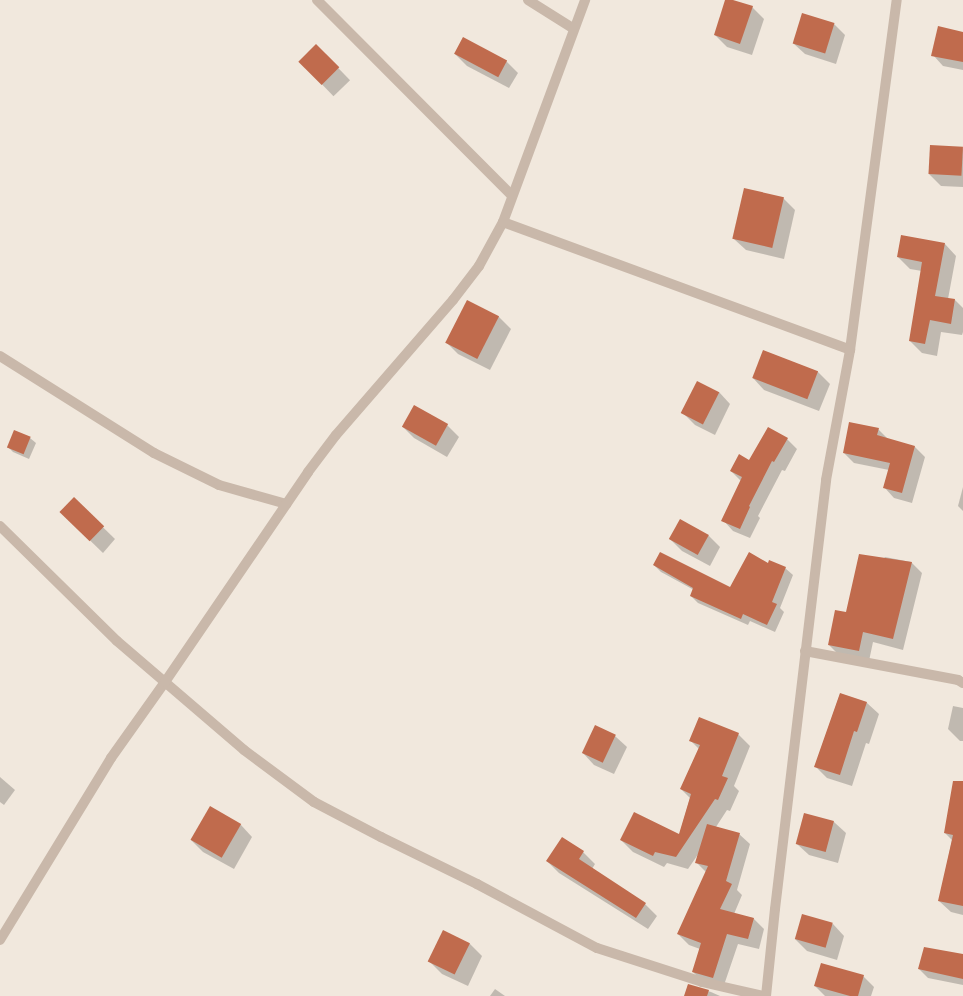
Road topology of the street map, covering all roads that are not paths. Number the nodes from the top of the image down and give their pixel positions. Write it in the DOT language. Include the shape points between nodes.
graph roads {
  1 [pos="317,0"];
  2 [pos="528,0"];
  3 [pos="585,0"];
  4 [pos="897,0"];
  5 [pos="574,29"];
  6 [pos="512,196"];
  7 [pos="503,222"];
  8 [pos="850,350"];
  9 [pos="0,356"];
  10 [pos="286,504"];
  11 [pos="0,526"];
  12 [pos="805,652"];
  13 [pos="165,682"];
  14 [pos="963,683"];
  15 [pos="0,940"];
  16 [pos="763,996"];
  17 [pos="766,996"];
  1 -- 6 [label="street"];
  2 -- 5 [label="street"];
  3 -- 5 [label="street"];
  4 -- 8 [label="street"];
  5 -- 6 [label="street"];
  6 -- 7 [label="street"];
  7 -- 8 [label="street"];
  7 -- 10 [label="street" via="479,266 453,300 336,435"];
  8 -- 12 [label="street" via="826,480"];
  9 -- 10 [label="street" via="154,454 219,485"];
  10 -- 13 [label="street"];
  11 -- 13 [label="street" via="117,642"];
  12 -- 14 [label="street"];
  12 -- 17 [label="street"];
  13 -- 15 [label="street" via="111,758"];
  13 -- 16 [label="street" via="244,750 314,802 381,838 477,884 597,948 702,982"];
}
